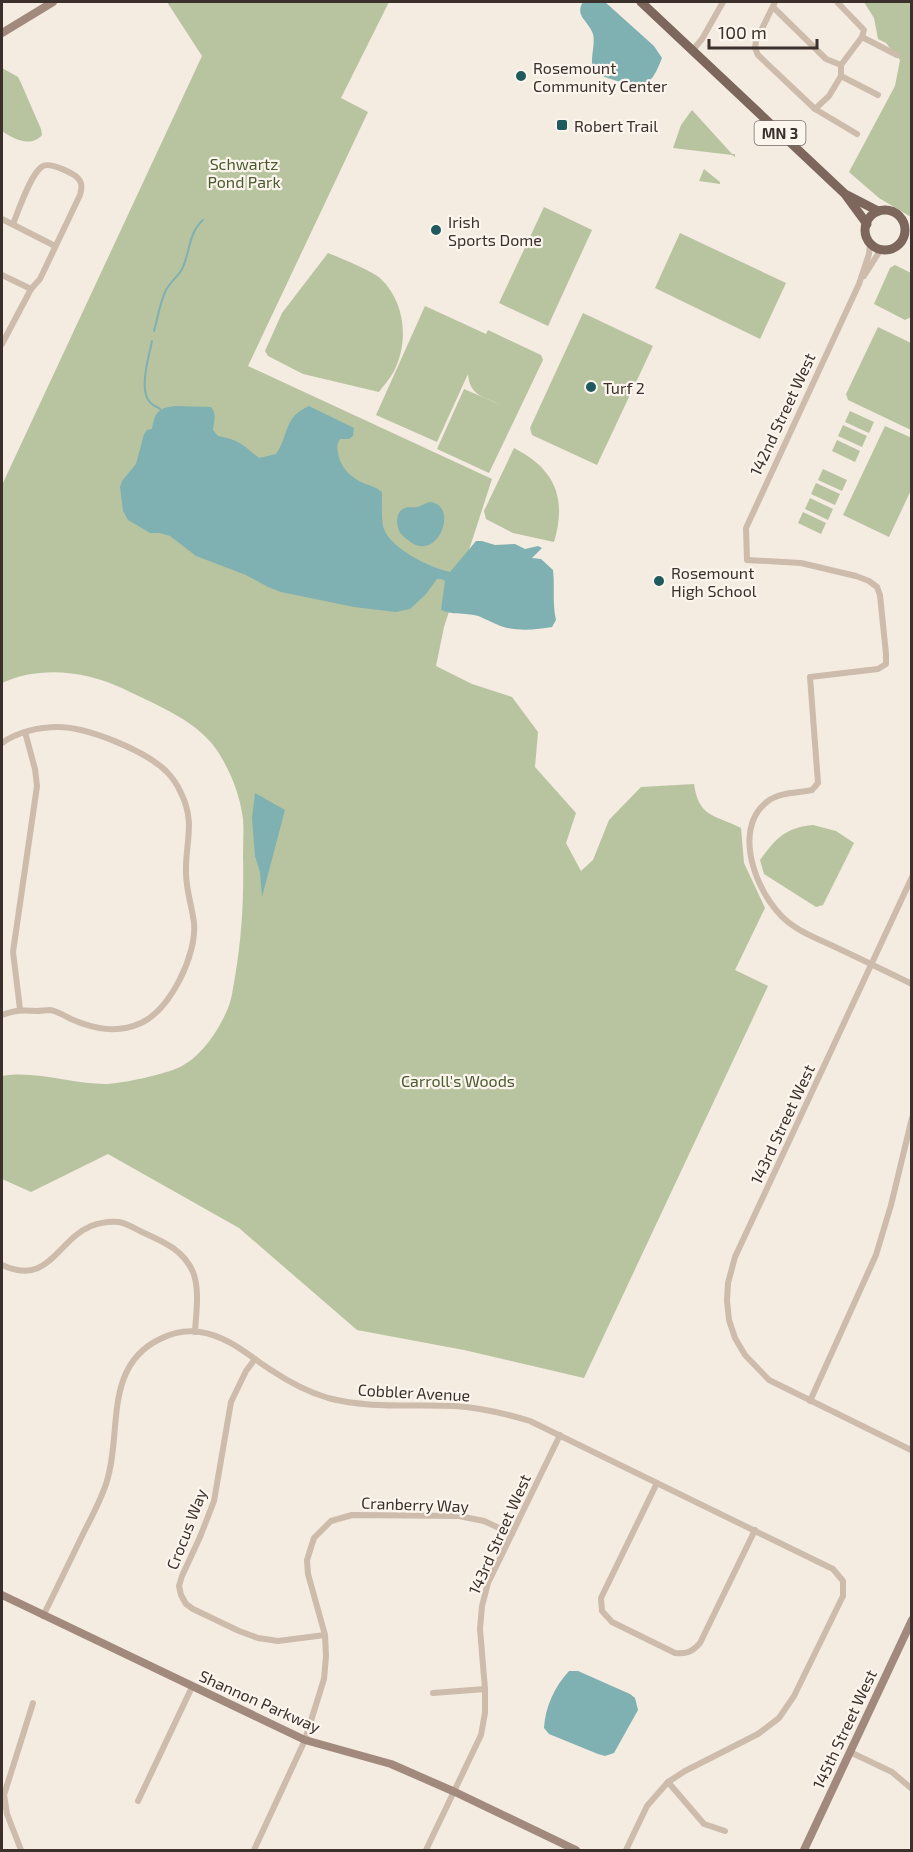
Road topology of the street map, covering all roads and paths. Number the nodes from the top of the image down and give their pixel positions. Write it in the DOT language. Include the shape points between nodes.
graph roads {
  1 [pos="53,2"];
  2 [pos="641,2"];
  3 [pos="723,2"];
  4 [pos="837,2"];
  5 [pos="774,4"];
  6 [pos="2,33"];
  7 [pos="862,37"];
  8 [pos="693,51"];
  9 [pos="897,55"];
  10 [pos="841,65"];
  11 [pos="841,76"];
  12 [pos="878,95"];
  13 [pos="815,109"];
  14 [pos="857,134"];
  15 [pos="844,194"];
  16 [pos="878,211"];
  17 [pos="2,219"];
  18 [pos="13,224"];
  19 [pos="867,224"];
  20 [pos="908,232"];
  21 [pos="901,243"];
  22 [pos="870,244"];
  23 [pos="912,245"];
  24 [pos="55,246"];
  25 [pos="881,249"];
  26 [pos="2,275"];
  27 [pos="859,284"];
  28 [pos="31,289"];
  29 [pos="2,344"];
  30 [pos="25,732"];
  31 [pos="2,743"];
  32 [pos="912,877"];
  33 [pos="872,964"];
  34 [pos="912,984"];
  35 [pos="20,1009"];
  36 [pos="2,1015"];
  37 [pos="912,1118"];
  38 [pos="2,1265"];
  39 [pos="195,1332"];
  40 [pos="255,1359"];
  41 [pos="810,1401"];
  42 [pos="560,1435"];
  43 [pos="911,1449"];
  44 [pos="657,1483"];
  45 [pos="755,1530"];
  46 [pos="512,1534"];
  47 [pos="2,1595"];
  48 [pos="44,1616"];
  49 [pos="912,1620"];
  50 [pos="325,1635"];
  51 [pos="192,1687"];
  52 [pos="485,1689"];
  53 [pos="433,1694"];
  54 [pos="33,1703"];
  55 [pos="305,1740"];
  56 [pos="850,1752"];
  57 [pos="668,1782"];
  58 [pos="912,1789"];
  59 [pos="455,1792"];
  60 [pos="138,1801"];
  61 [pos="725,1831"];
  62 [pos="21,1851"];
  63 [pos="254,1851"];
  64 [pos="426,1851"];
  65 [pos="576,1851"];
  66 [pos="626,1851"];
  67 [pos="804,1851"];
  1 -- 6 [label="street"];
  2 -- 8 [label="main road, MN 3"];
  3 -- 8 [label="street"];
  4 -- 7 [label="street" via="864,30"];
  5 -- 10 [label="street" via="826,58"];
  5 -- 13 [label="street" via="755,48"];
  7 -- 9 [label="street"];
  7 -- 10 [label="street"];
  8 -- 15 [label="main road, MN 3"];
  10 -- 11 [label="street"];
  11 -- 12 [label="street"];
  11 -- 13 [label="street"];
  13 -- 14 [label="street"];
  15 -- 16 [label="main road"];
  15 -- 19 [label="main road"];
  16 -- 19 [label="main road"];
  16 -- 20 [label="main road" via="895,213"];
  17 -- 18 [label="street"];
  18 -- 24 [label="street"];
  18 -- 24 [label="street" via="35,173 44,165 77,178 82,189"];
  19 -- 22 [label="main road" via="865,234"];
  20 -- 21 [label="main road"];
  21 -- 23 [label="main road"];
  21 -- 25 [label="main road" via="892,249"];
  22 -- 25 [label="main road"];
  22 -- 27 [label="street"];
  24 -- 28 [label="street"];
  25 -- 27 [label="street"];
  26 -- 28 [label="street"];
  27 -- 33 [label="street, 142nd Street West" via="746,528 747,560 801,563 856,576 877,587 885,664 878,669 810,677 818,783 812,790 770,799 756,812 749,840 754,870 772,905 794,927"];
  28 -- 29 [label="street"];
  30 -- 31 [label="street"];
  30 -- 35 [label="street" via="37,786 13,952"];
  30 -- 35 [label="street" via="60,727 81,730 127,747 166,771 186,804 190,825 186,888 194,940 169,997 142,1023 103,1030 51,1010"];
  32 -- 33 [label="street, 143rd Street West"];
  33 -- 34 [label="street"];
  33 -- 41 [label="street, 143rd Street West" via="735,1257 728,1284 729,1320 745,1355 770,1380"];
  35 -- 36 [label="street"];
  37 -- 41 [label="street" via="876,1255"];
  38 -- 39 [label="street" via="32,1270 54,1258 84,1230 119,1222 172,1246 189,1264 196,1286"];
  39 -- 40 [label="street, Cobbler Avenue" via="218,1337"];
  39 -- 48 [label="street, Cobbler Avenue" via="174,1334 155,1342 139,1354 127,1371 119,1392 113,1456 106,1484"];
  40 -- 42 [label="street, Cobbler Avenue" via="300,1387 326,1397 384,1406 492,1410"];
  40 -- 50 [label="street, Crocus Way" via="231,1402 214,1501 182,1576 181,1595 193,1609 258,1638 278,1641"];
  41 -- 43 [label="street, 143rd Street West"];
  42 -- 44 [label="street, Cobbler Avenue"];
  42 -- 46 [label="street, 143rd Street West"];
  44 -- 45 [label="street, Cobbler Avenue"];
  44 -- 45 [label="street" via="601,1598 602,1611 612,1622 675,1653 693,1651 700,1643"];
  45 -- 57 [label="street, Cobbler Avenue" via="833,1569 843,1581 843,1596 794,1696 779,1718 758,1734"];
  46 -- 50 [label="street, Cranberry Way" via="484,1521 459,1516 352,1515 331,1521 314,1538 307,1560"];
  46 -- 52 [label="street, 143rd Street West" via="488,1583 482,1606"];
  47 -- 48 [label="street, Shannon Parkway"];
  48 -- 51 [label="street, Shannon Parkway"];
  49 -- 56 [label="street, 145th Street West"];
  50 -- 55 [label="street, Cranberry Way" via="324,1679"];
  51 -- 55 [label="street, Shannon Parkway"];
  51 -- 60 [label="street"];
  52 -- 53 [label="street"];
  52 -- 59 [label="street, 143rd Street West" via="481,1735"];
  54 -- 62 [label="street" via="4,1795"];
  55 -- 59 [label="street, Shannon Parkway" via="391,1764"];
  55 -- 63 [label="street, Cranberry Way"];
  56 -- 58 [label="street" via="892,1772"];
  56 -- 67 [label="street, 145th Street West"];
  57 -- 61 [label="street" via="704,1824"];
  57 -- 66 [label="street" via="647,1806"];
  59 -- 64 [label="street, 143rd Street West"];
  59 -- 65 [label="street, Shannon Parkway"];
}
